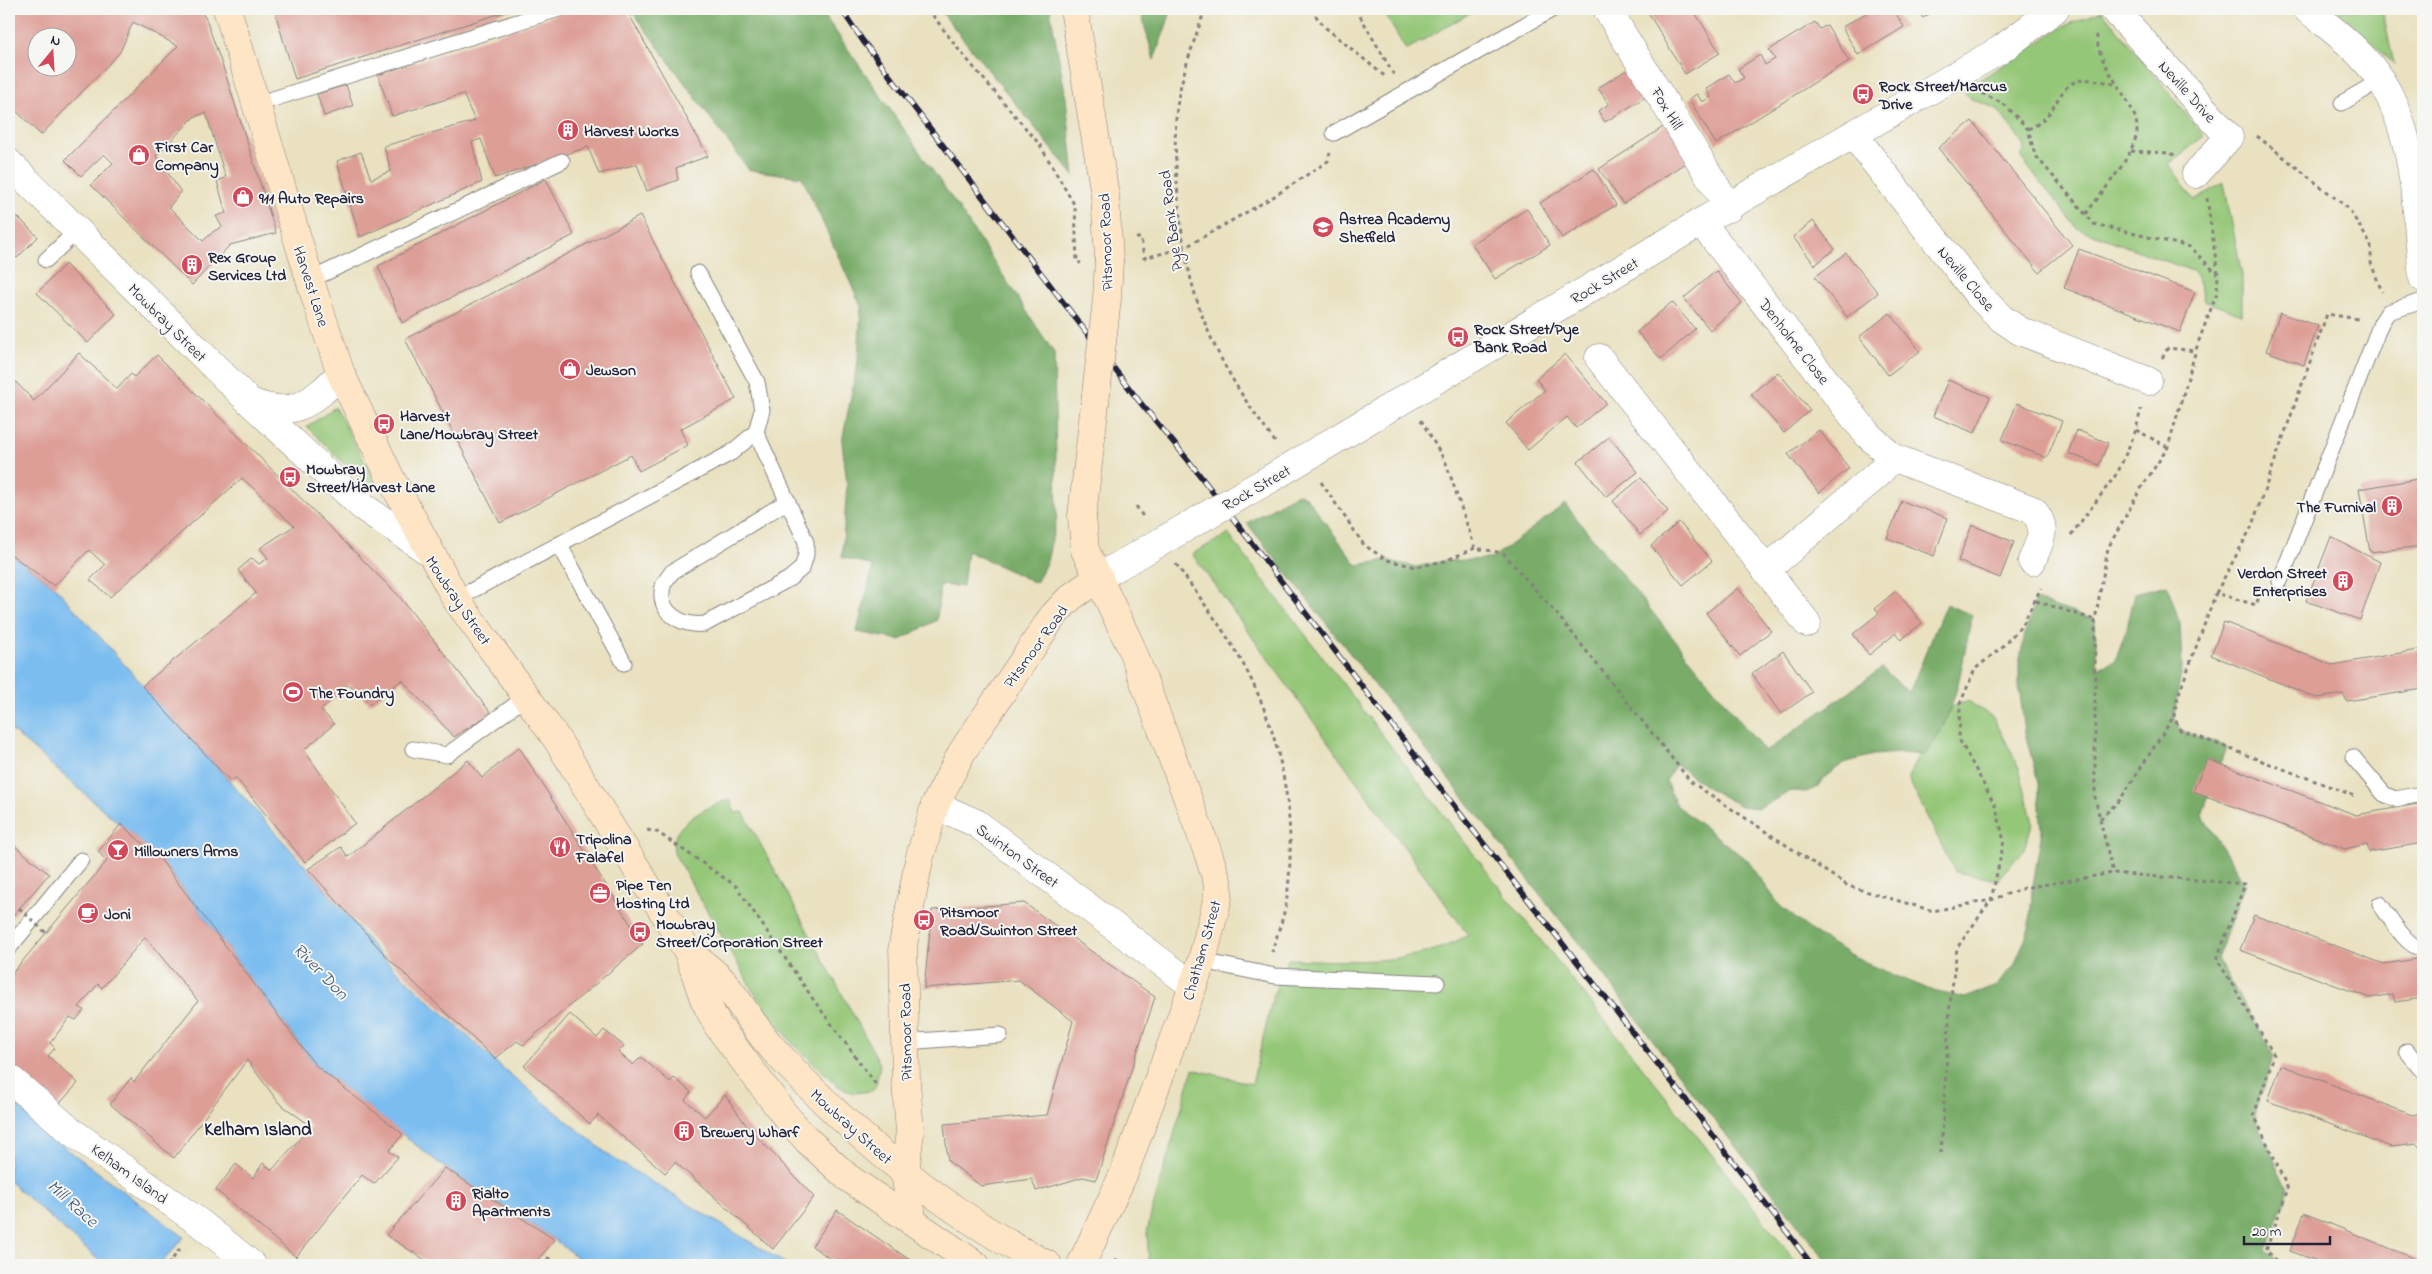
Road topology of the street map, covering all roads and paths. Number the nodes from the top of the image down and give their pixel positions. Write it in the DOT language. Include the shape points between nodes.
graph roads {
  1 [pos="227,9"];
  2 [pos="559,9"];
  3 [pos="928,9"];
  4 [pos="1074,9"];
  5 [pos="1205,9"];
  6 [pos="1310,9"];
  7 [pos="1356,9"];
  8 [pos="1554,9"];
  9 [pos="1607,9"];
  10 [pos="2055,9"];
  11 [pos="2307,9"];
  12 [pos="2107,17"];
  13 [pos="2381,80"];
  14 [pos="1945,81"];
  15 [pos="2117,85"];
  16 [pos="1405,93"];
  17 [pos="2342,103"];
  18 [pos="256,104"];
  19 [pos="2028,129"];
  20 [pos="1334,133"];
  21 [pos="1853,134"];
  22 [pos="2229,137"];
  23 [pos="2131,151"];
  24 [pos="562,161"];
  25 [pos="9,163"];
  26 [pos="2196,174"];
  27 [pos="1729,208"];
  28 [pos="2086,214"];
  29 [pos="1701,222"];
  30 [pos="77,231"];
  31 [pos="1184,248"];
  32 [pos="1102,253"];
  33 [pos="46,260"];
  34 [pos="698,273"];
  35 [pos="2218,274"];
  36 [pos="2423,278"];
  37 [pos="310,280"];
  38 [pos="2423,301"];
  39 [pos="2385,318"];
  40 [pos="2196,351"];
  41 [pos="1599,358"];
  42 [pos="341,374"];
  43 [pos="2148,381"];
  44 [pos="1408,397"];
  45 [pos="250,402"];
  46 [pos="2136,430"];
  47 [pos="756,432"];
  48 [pos="2168,446"];
  49 [pos="1892,457"];
  50 [pos="1299,462"];
  51 [pos="788,501"];
  52 [pos="1136,506"];
  53 [pos="1146,522"];
  54 [pos="2066,541"];
  55 [pos="559,544"];
  56 [pos="1475,548"];
  57 [pos="428,551"];
  58 [pos="1174,561"];
  59 [pos="2032,561"];
  60 [pos="1766,570"];
  61 [pos="1099,577"];
  62 [pos="2280,581"];
  63 [pos="2042,587"];
  64 [pos="2216,593"];
  65 [pos="456,599"];
  66 [pos="2035,600"];
  67 [pos="2094,620"];
  68 [pos="1807,624"];
  69 [pos="624,663"];
  70 [pos="526,696"];
  71 [pos="2174,716"];
  72 [pos="413,749"];
  73 [pos="2352,757"];
  74 [pos="2423,794"];
  75 [pos="2395,799"];
  76 [pos="935,805"];
  77 [pos="2100,819"];
  78 [pos="609,822"];
  79 [pos="81,860"];
  80 [pos="2113,872"];
  81 [pos="1991,900"];
  82 [pos="2380,904"];
  83 [pos="20,908"];
  84 [pos="46,933"];
  85 [pos="9,948"];
  86 [pos="2423,948"];
  87 [pos="688,952"];
  88 [pos="1197,973"];
  89 [pos="1266,974"];
  90 [pos="1437,983"];
  91 [pos="1000,1035"];
  92 [pos="905,1042"];
  93 [pos="2407,1051"];
  94 [pos="2423,1071"];
  95 [pos="9,1078"];
  96 [pos="880,1093"];
  97 [pos="1941,1153"];
  98 [pos="905,1173"];
  99 [pos="913,1222"];
  100 [pos="252,1265"];
  101 [pos="542,1265"];
  102 [pos="558,1265"];
  103 [pos="976,1265"];
  104 [pos="1048,1265"];
  105 [pos="1081,1265"];
  106 [pos="2280,1265"];
  1 -- 18 [label="main road, Harvest Lane"];
  2 -- 18 [label="lane"];
  3 -- 32 [label="path" via="958,50 1040,146 1074,206 1077,262"];
  4 -- 32 [label="main road, Pitsmoor Road" via="1100,162"];
  5 -- 31 [label="path, Pye Bank Road" via="1181,82 1177,109 1176,165"];
  6 -- 16 [label="path" via="1326,28"];
  7 -- 16 [label="path"];
  8 -- 16 [label="lane"];
  9 -- 27 [label="street, Fox Hill"];
  10 -- 14 [label="street, Rock Street" via="2000,50"];
  11 -- 13 [label="street" via="2352,46"];
  12 -- 15 [label="path" via="2097,34 2099,54"];
  12 -- 22 [label="street, Neville Drive"];
  13 -- 17 [label="lane"];
  13 -- 36 [label="street" via="2401,125 2409,158"];
  14 -- 19 [label="path" via="1988,95 2004,105"];
  14 -- 21 [label="street, Rock Street"];
  15 -- 19 [label="path" via="2096,79 2078,80 2063,90 2041,123"];
  15 -- 23 [label="path" via="2133,110 2137,134"];
  16 -- 20 [label="lane"];
  18 -- 37 [label="main road, Harvest Lane"];
  19 -- 28 [label="path" via="2034,155"];
  20 -- 31 [label="path" via="1328,161"];
  21 -- 27 [label="street, Rock Street"];
  21 -- 43 [label="street, Neville Close" via="1979,296 2001,318 2020,331"];
  22 -- 26 [label="street, Neville Drive"];
  22 -- 39 [label="path" via="2247,128 2349,209 2371,245 2371,263"];
  23 -- 26 [label="path" via="2170,153 2185,160"];
  23 -- 28 [label="path"];
  24 -- 37 [label="lane"];
  25 -- 30 [label="street, Mowbray Street"];
  26 -- 35 [label="path" via="2204,184"];
  27 -- 29 [label="street, Rock Street"];
  28 -- 35 [label="path" via="2094,224 2190,247"];
  29 -- 44 [label="street, Rock Street"];
  29 -- 49 [label="street, Denholme Close" via="1868,434"];
  30 -- 33 [label="lane"];
  30 -- 45 [label="street, Mowbray Street"];
  31 -- 32 [label="path" via="1144,258 1141,238"];
  31 -- 50 [label="path, Pye Bank Road" via="1194,294 1212,344 1233,382"];
  32 -- 61 [label="main road, Pitsmoor Road, bridge" via="1089,468 1082,516 1085,550"];
  34 -- 47 [label="lane" via="757,382 762,410"];
  35 -- 40 [label="path" via="2217,294"];
  37 -- 42 [label="main road, Harvest Lane"];
  38 -- 39 [label="lane"];
  39 -- 62 [label="lane"];
  39 -- 64 [label="path" via="2328,314 2251,528"];
  40 -- 43 [label="path" via="2168,348"];
  40 -- 48 [label="path"];
  41 -- 60 [label="street"];
  42 -- 45 [label="street" via="307,404 291,409 273,409"];
  42 -- 57 [label="main road, Harvest Lane"];
  43 -- 46 [label="path"];
  44 -- 50 [label="street, Rock Street"];
  44 -- 56 [label="path" via="1446,464"];
  45 -- 57 [label="street, Mowbray Street" via="362,507"];
  46 -- 48 [label="path"];
  46 -- 54 [label="path" via="2118,472"];
  47 -- 51 [label="lane"];
  47 -- 55 [label="lane" via="731,453"];
  48 -- 67 [label="path" via="2108,548"];
  49 -- 59 [label="street, Denholme Close" via="2033,510 2042,520 2042,533"];
  49 -- 60 [label="street" via="1878,474"];
  50 -- 56 [label="path, Pye Bank Road" via="1364,545 1387,560 1416,566 1445,561"];
  50 -- 61 [label="street, Rock Street, bridge"];
  51 -- 51 [label="lane" via="806,542 802,568 789,579 705,624 681,622 669,613 662,599 663,585 672,572"];
  52 -- 53 [label="path"];
  55 -- 65 [label="lane"];
  55 -- 69 [label="lane"];
  56 -- 81 [label="path" via="1503,553 1556,613 1691,782 1848,886 1933,911"];
  57 -- 65 [label="main road, Mowbray Street"];
  58 -- 89 [label="path" via="1247,671 1263,704 1285,780 1290,836 1287,898"];
  60 -- 68 [label="street"];
  61 -- 76 [label="main road, Pitsmoor Road" via="1070,598 1053,616 962,752"];
  61 -- 88 [label="main road, Chatham Street" via="1131,647 1214,871 1218,897"];
  62 -- 64 [label="path" via="2266,576 2256,605"];
  63 -- 66 [label="path"];
  64 -- 71 [label="path" via="2178,696"];
  65 -- 70 [label="main road, Mowbray Street"];
  66 -- 67 [label="path"];
  66 -- 81 [label="path" via="2023,624 1975,669 1960,704 1960,739 1996,807 2004,841"];
  67 -- 77 [label="path" via="2095,798"];
  70 -- 72 [label="lane" via="446,755"];
  70 -- 78 [label="main road, Mowbray Street"];
  71 -- 75 [label="path" via="2180,730 2367,800 2384,802"];
  71 -- 77 [label="path" via="2120,800"];
  73 -- 75 [label="lane" via="2384,794"];
  74 -- 75 [label="lane"];
  76 -- 88 [label="street, Swinton Street" via="976,823"];
  76 -- 92 [label="main road, Pitsmoor Road" via="919,860 903,945"];
  77 -- 80 [label="path"];
  78 -- 87 [label="main road, Mowbray Street"];
  78 -- 96 [label="path" via="657,832 736,886"];
  79 -- 85 [label="lane"];
  80 -- 81 [label="path" via="2024,888"];
  80 -- 106 [label="path" via="2245,884 2217,959 2274,1055 2254,1115 2288,1189 2266,1250"];
  81 -- 97 [label="path" via="1957,948 1950,1005"];
  82 -- 86 [label="lane" via="2410,944"];
  83 -- 84 [label="path, bridge"];
  87 -- 98 [label="main road, Mowbray Street" via="724,983 766,1042 822,1102"];
  87 -- 99 [label="main road, Mowbray Street" via="704,999 718,1026 784,1114 847,1177"];
  88 -- 89 [label="lane"];
  88 -- 105 [label="main road, Chatham Street" via="1124,1173"];
  89 -- 90 [label="lane"];
  91 -- 92 [label="lane"];
  92 -- 98 [label="main road, Pitsmoor Road" via="910,1131"];
  93 -- 94 [label="lane"];
  95 -- 100 [label="street, Kelham Island" via="72,1132 200,1223"];
  98 -- 99 [label="main road, Pitsmoor Road"];
  98 -- 104 [label="main road, Mowbray Street" via="976,1225"];
  99 -- 103 [label="main road, Mowbray Street"];
  101 -- 102 [label="path" via="548,1258"];
}
